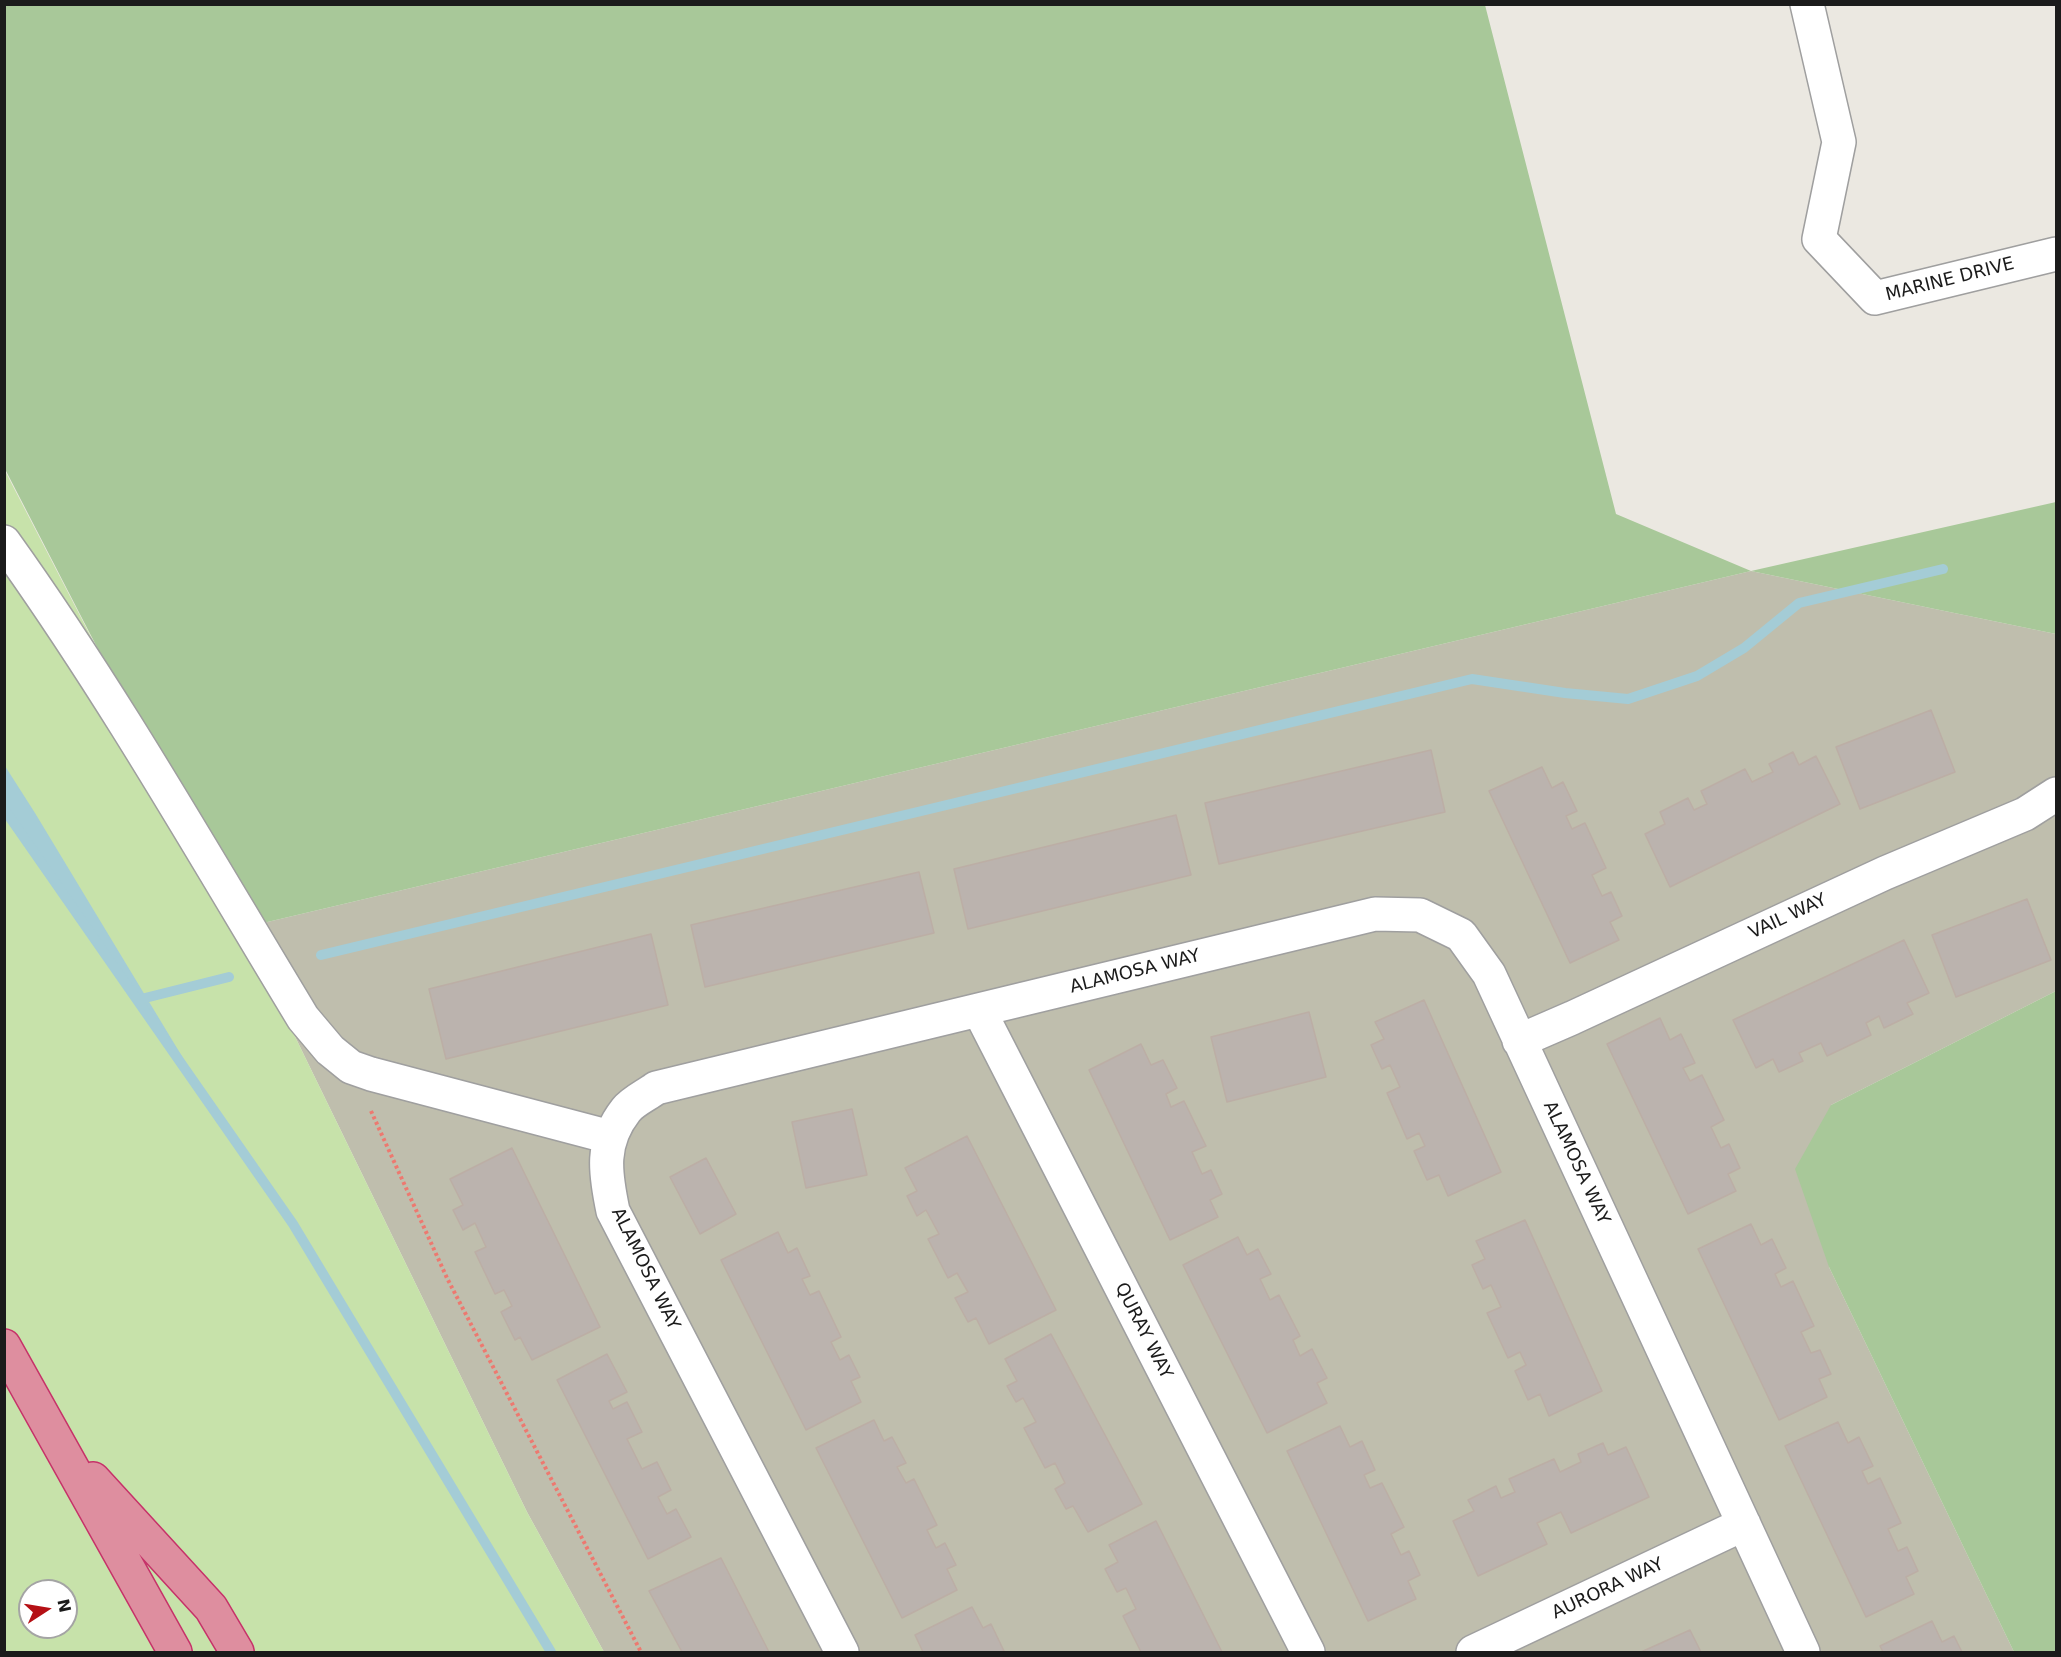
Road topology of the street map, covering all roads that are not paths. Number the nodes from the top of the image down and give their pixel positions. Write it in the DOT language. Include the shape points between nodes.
graph roads {
  1 [pos="1807,4"];
  2 [pos="2056,254"];
  3 [pos="4,542"];
  4 [pos="2056,794"];
  5 [pos="979,1011"];
  6 [pos="1519,1041"];
  7 [pos="610,1137"];
  8 [pos="4,1346"];
  9 [pos="54,1436"];
  10 [pos="1744,1524"];
  11 [pos="175,1653"];
  12 [pos="237,1653"];
  13 [pos="842,1653"];
  14 [pos="1308,1653"];
  15 [pos="1473,1653"];
  16 [pos="1803,1653"];
  1 -- 2 [label="street, MARINE DRIVE" via="1839,142 1819,239 1875,298"];
  3 -- 7 [label="street" via="139,747 303,1018 330,1050 351,1067"];
  4 -- 6 [label="street, VAIL WAY" via="2025,814 1884,873"];
  5 -- 6 [label="street, ALAMOSA WAY" via="1375,914 1420,915 1461,935 1489,974"];
  5 -- 7 [label="street, ALAMOSA WAY" via="656,1088 627,1108"];
  5 -- 14 [label="street, QURAY WAY"];
  6 -- 10 [label="street, ALAMOSA WAY"];
  7 -- 13 [label="street, ALAMOSA WAY" via="606,1176 614,1211"];
  8 -- 9 [label="highway"];
  9 -- 11 [label="highway"];
  9 -- 12 [label="highway" via="211,1608"];
  10 -- 15 [label="street, AURORA WAY"];
  10 -- 16 [label="street, ALAMOSA WAY"];
}
